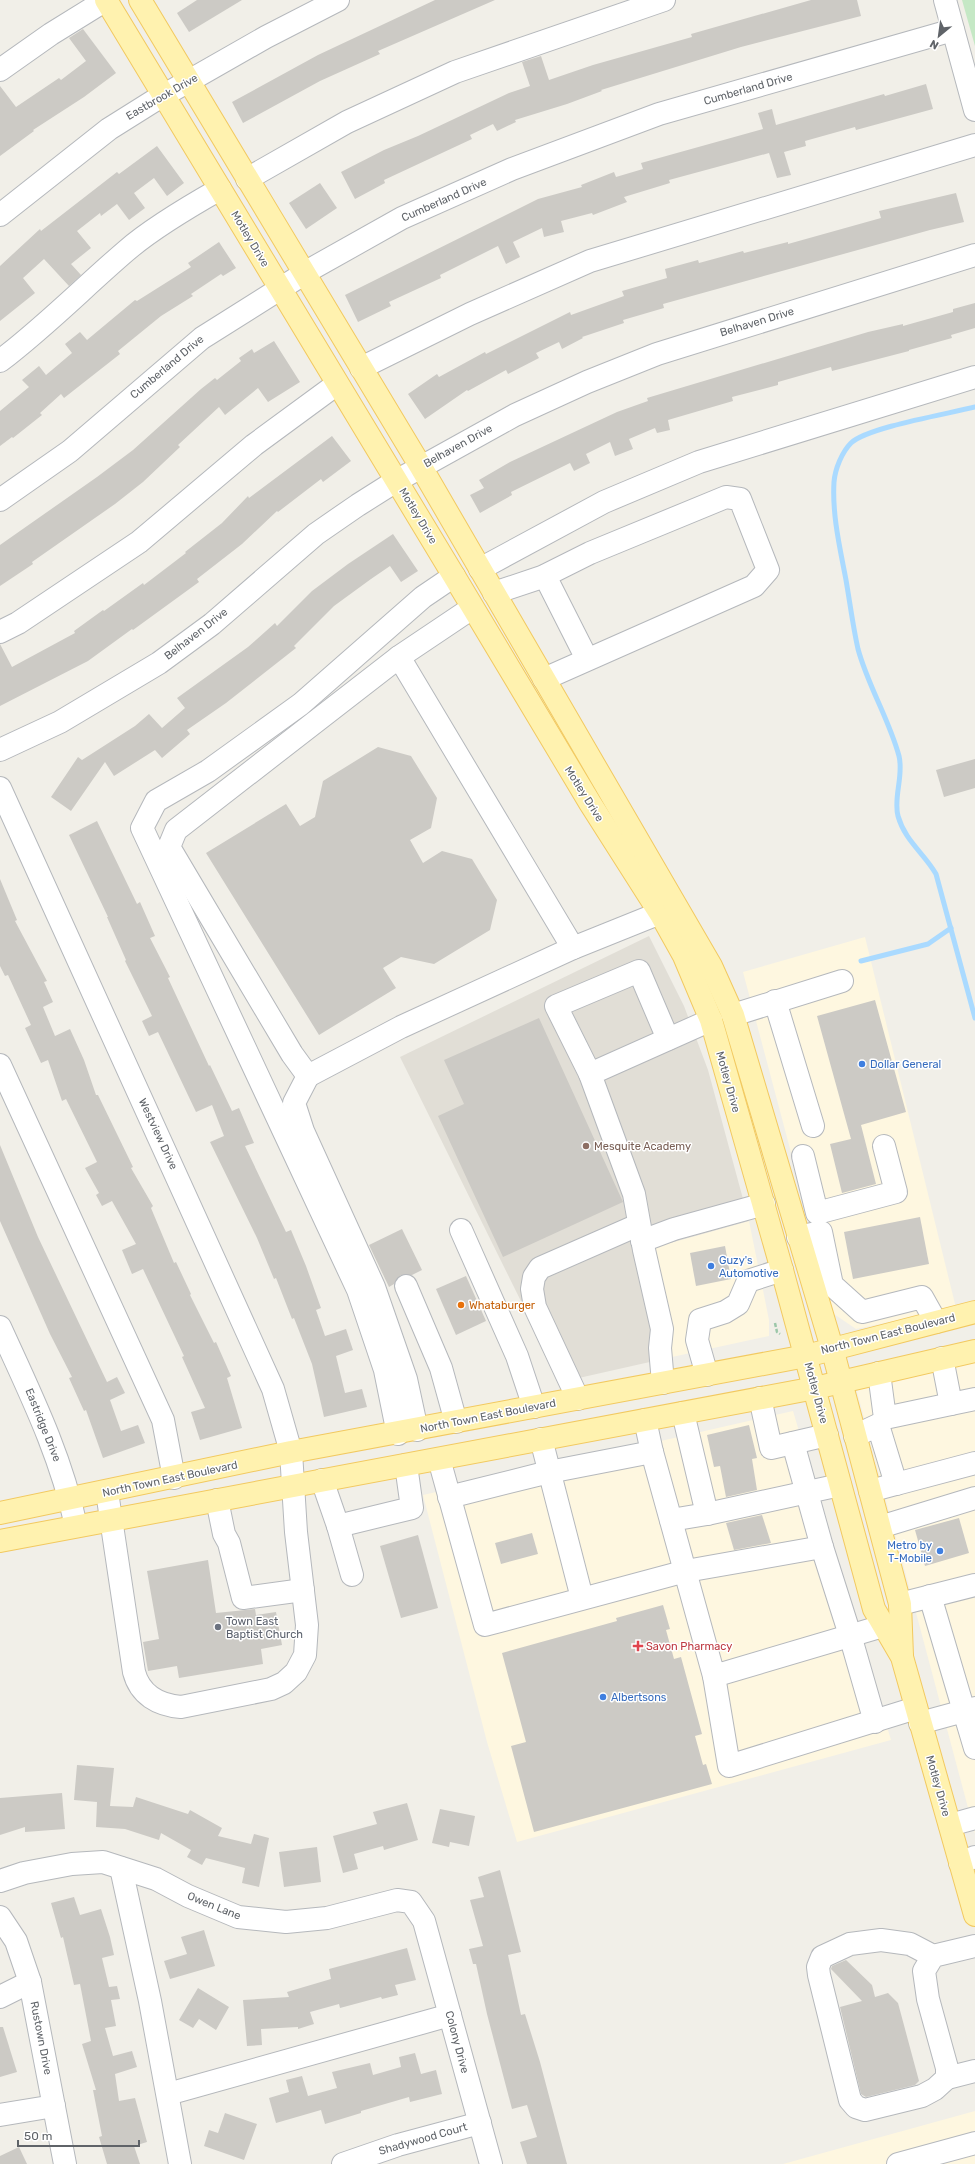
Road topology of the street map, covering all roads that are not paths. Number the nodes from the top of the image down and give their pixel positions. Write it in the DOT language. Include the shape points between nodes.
graph roads {
  1 [pos="106,0"];
  2 [pos="140,0"];
  3 [pos="338,0"];
  4 [pos="664,0"];
  5 [pos="945,0"];
  6 [pos="953,30"];
  7 [pos="0,70"];
  8 [pos="188,82"];
  9 [pos="163,96"];
  10 [pos="975,110"];
  11 [pos="975,145"];
  12 [pos="247,179"];
  13 [pos="220,189"];
  14 [pos="0,215"];
  15 [pos="975,255"];
  16 [pos="303,274"];
  17 [pos="280,288"];
  18 [pos="0,360"];
  19 [pos="361,368"];
  20 [pos="975,377"];
  21 [pos="338,384"];
  22 [pos="421,467"];
  23 [pos="396,481"];
  24 [pos="0,500"];
  25 [pos="480,569"];
  26 [pos="454,576"];
  27 [pos="544,576"];
  28 [pos="494,593"];
  29 [pos="472,608"];
  30 [pos="0,632"];
  31 [pos="399,657"];
  32 [pos="587,659"];
  33 [pos="544,679"];
  34 [pos="0,750"];
  35 [pos="0,788"];
  36 [pos="660,913"];
  37 [pos="573,948"];
  38 [pos="842,981"];
  39 [pos="775,1001"];
  40 [pos="733,1015"];
  41 [pos="711,1020"];
  42 [pos="668,1039"];
  43 [pos="0,1065"];
  44 [pos="590,1074"];
  45 [pos="308,1076"];
  46 [pos="813,1126"];
  47 [pos="884,1146"];
  48 [pos="803,1156"];
  49 [pos="809,1180"];
  50 [pos="784,1190"];
  51 [pos="764,1204"];
  52 [pos="819,1222"];
  53 [pos="461,1230"];
  54 [pos="640,1232"];
  55 [pos="798,1237"];
  56 [pos="782,1270"];
  57 [pos="406,1286"];
  58 [pos="975,1312"];
  59 [pos="936,1322"];
  60 [pos="0,1327"];
  61 [pos="832,1348"];
  62 [pos="975,1351"];
  63 [pos="806,1356"];
  64 [pos="942,1358"];
  65 [pos="879,1372"];
  66 [pos="707,1374"];
  67 [pos="841,1381"];
  68 [pos="663,1383"];
  69 [pos="815,1388"];
  70 [pos="760,1398"];
  71 [pos="578,1399"];
  72 [pos="975,1400"];
  73 [pos="951,1404"];
  74 [pos="534,1407"];
  75 [pos="683,1413"];
  76 [pos="646,1420"];
  77 [pos="881,1421"];
  78 [pos="456,1422"];
  79 [pos="407,1432"];
  80 [pos="827,1435"];
  81 [pos="855,1436"];
  82 [pos="541,1439"];
  83 [pos="793,1443"];
  84 [pos="291,1452"];
  85 [pos="652,1452"];
  86 [pos="439,1459"];
  87 [pos="975,1463"];
  88 [pos="406,1465"];
  89 [pos="549,1472"];
  90 [pos="174,1478"];
  91 [pos="322,1480"];
  92 [pos="896,1484"];
  93 [pos="840,1485"];
  94 [pos="293,1486"];
  95 [pos="806,1491"];
  96 [pos="870,1491"];
  97 [pos="107,1492"];
  98 [pos="449,1497"];
  99 [pos="975,1498"];
  100 [pos="70,1500"];
  101 [pos="217,1500"];
  102 [pos="0,1513"];
  103 [pos="707,1514"];
  104 [pos="112,1520"];
  105 [pos="671,1520"];
  106 [pos="76,1526"];
  107 [pos="338,1526"];
  108 [pos="880,1527"];
  109 [pos="0,1541"];
  110 [pos="822,1547"];
  111 [pos="686,1571"];
  112 [pos="352,1575"];
  113 [pos="975,1585"];
  114 [pos="302,1590"];
  115 [pos="930,1596"];
  116 [pos="582,1598"];
  117 [pos="900,1604"];
  118 [pos="883,1626"];
  119 [pos="850,1635"];
  120 [pos="902,1657"];
  121 [pos="714,1676"];
  122 [pos="969,1710"];
  123 [pos="918,1716"];
  124 [pos="875,1722"];
  125 [pos="975,1748"];
  126 [pos="975,1818"];
  127 [pos="950,1825"];
  128 [pos="967,1860"];
  129 [pos="121,1868"];
  130 [pos="0,1881"];
  131 [pos="975,1915"];
  132 [pos="0,1917"];
  133 [pos="424,1921"];
  134 [pos="975,1946"];
  135 [pos="933,1956"];
  136 [pos="30,1982"];
  137 [pos="0,1997"];
  138 [pos="450,2015"];
  139 [pos="975,2071"];
  140 [pos="947,2078"];
  141 [pos="168,2094"];
  142 [pos="54,2106"];
  143 [pos="0,2116"];
  144 [pos="480,2124"];
  145 [pos="975,2143"];
  146 [pos="65,2164"];
  147 [pos="180,2164"];
  148 [pos="343,2164"];
  149 [pos="491,2164"];
  150 [pos="898,2164"];
  1 -- 7 [label="street"];
  1 -- 9 [label="main road, Motley Drive"];
  2 -- 8 [label="main road, Motley Drive"];
  3 -- 8 [label="street, Eastbrook Drive" via="266,37"];
  4 -- 12 [label="street" via="455,72 347,122"];
  5 -- 6 [label="street"];
  6 -- 10 [label="street"];
  6 -- 16 [label="street, Cumberland Drive" via="652,117 512,170 402,218"];
  8 -- 9 [label="street, Eastbrook Drive"];
  8 -- 12 [label="main road, Motley Drive"];
  9 -- 13 [label="main road, Motley Drive"];
  9 -- 14 [label="street, Eastbrook Drive" via="109,129"];
  11 -- 19 [label="street" via="590,261 470,314"];
  12 -- 16 [label="main road, Motley Drive"];
  13 -- 17 [label="main road, Motley Drive"];
  13 -- 18 [label="street" via="197,201 127,250"];
  15 -- 22 [label="street, Belhaven Drive" via="657,354 515,415"];
  16 -- 17 [label="street, Cumberland Drive"];
  16 -- 19 [label="main road, Motley Drive"];
  17 -- 21 [label="main road, Motley Drive"];
  17 -- 24 [label="street, Cumberland Drive" via="202,338 70,451"];
  19 -- 22 [label="main road, Motley Drive"];
  20 -- 25 [label="street" via="699,462 604,502"];
  21 -- 23 [label="main road, Motley Drive"];
  21 -- 30 [label="street" via="254,445 139,542 18,623"];
  22 -- 23 [label="street, Belhaven Drive"];
  22 -- 25 [label="main road, Motley Drive"];
  23 -- 26 [label="main road, Motley Drive"];
  23 -- 34 [label="street, Belhaven Drive" via="316,534 212,624 159,662 60,722"];
  25 -- 28 [label="main road, Motley Drive"];
  26 -- 29 [label="main road, Motley Drive"];
  26 -- 79 [label="street" via="423,598 301,704 208,771 156,801 142,828 358,1290"];
  27 -- 28 [label="street"];
  27 -- 32 [label="street"];
  27 -- 32 [label="street" via="590,553 726,497 740,499 768,570 754,586"];
  28 -- 29 [label="main road"];
  28 -- 33 [label="main road, Motley Drive"];
  29 -- 31 [label="street"];
  29 -- 36 [label="main road, Motley Drive"];
  31 -- 37 [label="street"];
  31 -- 45 [label="street" via="176,830 169,847 292,1054"];
  32 -- 33 [label="street"];
  33 -- 40 [label="main road, Motley Drive" via="711,966"];
  35 -- 84 [label="street, Westview Drive" via="246,1327 273,1389"];
  36 -- 37 [label="street"];
  36 -- 41 [label="main road, Motley Drive" via="684,956"];
  37 -- 45 [label="street" via="401,1027"];
  38 -- 39 [label="street"];
  39 -- 40 [label="street"];
  39 -- 46 [label="street"];
  40 -- 41 [label="main road"];
  40 -- 50 [label="main road, Motley Drive"];
  41 -- 42 [label="street"];
  41 -- 51 [label="main road, Motley Drive"];
  42 -- 44 [label="street"];
  42 -- 44 [label="street" via="639,971 556,1006"];
  43 -- 90 [label="street" via="163,1420"];
  44 -- 54 [label="street" via="634,1194"];
  45 -- 79 [label="street" via="294,1103 303,1131 374,1287 406,1379"];
  47 -- 52 [label="street" via="896,1192"];
  48 -- 49 [label="street"];
  49 -- 50 [label="street"];
  49 -- 52 [label="street"];
  50 -- 55 [label="main road, Motley Drive"];
  51 -- 54 [label="street" via="674,1229"];
  51 -- 56 [label="main road, Motley Drive"];
  52 -- 55 [label="street"];
  52 -- 59 [label="street" via="832,1285 862,1312 922,1297"];
  53 -- 74 [label="street" via="517,1356"];
  54 -- 68 [label="street" via="662,1328 660,1348"];
  54 -- 71 [label="street" via="540,1268 534,1277 532,1289 535,1307"];
  55 -- 61 [label="main road, Motley Drive"];
  56 -- 63 [label="main road, Motley Drive"];
  56 -- 66 [label="street" via="748,1281 738,1304 725,1312 700,1320 697,1340"];
  57 -- 78 [label="street" via="441,1368"];
  58 -- 59 [label="main road, North Town East Boulevard"];
  59 -- 61 [label="main road, North Town East Boulevard"];
  60 -- 100 [label="street, Eastridge Drive" via="50,1436"];
  61 -- 63 [label="main road, North Town East Boulevard"];
  61 -- 67 [label="main road, Motley Drive"];
  62 -- 64 [label="main road"];
  63 -- 66 [label="main road, North Town East Boulevard"];
  63 -- 69 [label="main road, Motley Drive"];
  64 -- 65 [label="main road"];
  64 -- 73 [label="street"];
  65 -- 67 [label="main road"];
  65 -- 77 [label="street"];
  66 -- 68 [label="main road, North Town East Boulevard"];
  67 -- 69 [label="main road"];
  67 -- 81 [label="main road, Motley Drive"];
  68 -- 71 [label="main road, North Town East Boulevard"];
  69 -- 70 [label="main road"];
  69 -- 80 [label="main road, Motley Drive"];
  70 -- 75 [label="main road"];
  70 -- 83 [label="street" via="771,1448"];
  71 -- 74 [label="main road, North Town East Boulevard"];
  72 -- 73 [label="street"];
  73 -- 77 [label="street"];
  74 -- 78 [label="main road, North Town East Boulevard"];
  74 -- 82 [label="main road"];
  75 -- 76 [label="main road"];
  75 -- 103 [label="street"];
  76 -- 82 [label="main road"];
  76 -- 85 [label="street"];
  77 -- 81 [label="street"];
  77 -- 92 [label="street"];
  78 -- 79 [label="main road, North Town East Boulevard"];
  79 -- 84 [label="main road, North Town East Boulevard"];
  80 -- 83 [label="street"];
  80 -- 93 [label="main road, Motley Drive"];
  81 -- 96 [label="main road, Motley Drive"];
  82 -- 86 [label="main road"];
  82 -- 89 [label="street"];
  83 -- 95 [label="street"];
  84 -- 90 [label="main road, North Town East Boulevard"];
  84 -- 94 [label="street, Westview Drive"];
  85 -- 89 [label="street"];
  85 -- 105 [label="street"];
  86 -- 88 [label="main road"];
  86 -- 98 [label="street"];
  87 -- 92 [label="street"];
  88 -- 91 [label="main road"];
  88 -- 107 [label="street" via="412,1508"];
  89 -- 98 [label="street"];
  89 -- 116 [label="street"];
  90 -- 97 [label="main road, North Town East Boulevard"];
  91 -- 94 [label="main road"];
  91 -- 107 [label="street"];
  92 -- 96 [label="street"];
  93 -- 95 [label="street"];
  93 -- 118 [label="main road, Motley Drive" via="874,1609"];
  94 -- 101 [label="main road"];
  94 -- 114 [label="street, Westview Drive"];
  95 -- 103 [label="street"];
  95 -- 110 [label="street"];
  96 -- 108 [label="main road, Motley Drive"];
  97 -- 100 [label="main road, North Town East Boulevard"];
  97 -- 104 [label="street, Westview Drive"];
  98 -- 116 [label="street" via="485,1625"];
  99 -- 108 [label="street"];
  100 -- 102 [label="main road, North Town East Boulevard"];
  100 -- 106 [label="street, Eastridge Drive"];
  101 -- 104 [label="main road"];
  101 -- 114 [label="street" via="242,1598"];
  103 -- 105 [label="street"];
  104 -- 106 [label="main road"];
  104 -- 114 [label="street, Westview Drive" via="137,1684 147,1694 167,1706 181,1707 271,1689 284,1683 296,1672 305,1655 307,1625"];
  105 -- 111 [label="street"];
  106 -- 109 [label="main road"];
  107 -- 112 [label="street"];
  108 -- 117 [label="main road, Motley Drive"];
  110 -- 111 [label="street"];
  110 -- 119 [label="street"];
  111 -- 116 [label="street"];
  111 -- 121 [label="street"];
  113 -- 115 [label="street"];
  115 -- 117 [label="street"];
  115 -- 122 [label="street"];
  117 -- 120 [label="main road, Motley Drive"];
  118 -- 119 [label="street"];
  118 -- 120 [label="main road, Motley Drive"];
  119 -- 121 [label="street"];
  119 -- 124 [label="street"];
  120 -- 123 [label="main road, Motley Drive"];
  121 -- 124 [label="street" via="729,1766"];
  122 -- 123 [label="street"];
  122 -- 125 [label="street"];
  123 -- 124 [label="street"];
  123 -- 127 [label="main road, Motley Drive"];
  126 -- 127 [label="street"];
  127 -- 128 [label="main road, Motley Drive"];
  128 -- 131 [label="main road, Motley Drive"];
  129 -- 130 [label="street, Owen Lane" via="104,1862 72,1864 24,1873"];
  129 -- 133 [label="street, Owen Lane" via="156,1879 238,1918 286,1922 327,1918 397,1900 411,1902"];
  129 -- 141 [label="street"];
  132 -- 136 [label="street, Rustown Drive" via="16,1941"];
  133 -- 138 [label="street, Colony Drive"];
  134 -- 135 [label="street"];
  135 -- 140 [label="street" via="924,1971 928,1999 947,2068"];
  135 -- 140 [label="street" via="910,1944 881,1940 850,1944 836,1949 822,1957 818,1968 850,2100 856,2106 866,2110 922,2096"];
  136 -- 137 [label="street"];
  136 -- 142 [label="street, Rustown Drive"];
  138 -- 141 [label="street"];
  138 -- 144 [label="street, Colony Drive"];
  139 -- 140 [label="street"];
  141 -- 147 [label="street"];
  142 -- 143 [label="street"];
  142 -- 146 [label="street, Rustown Drive"];
  144 -- 148 [label="street, Shadywood Court" via="398,2145"];
  144 -- 149 [label="street, Colony Drive"];
  145 -- 150 [label="street"];
}
